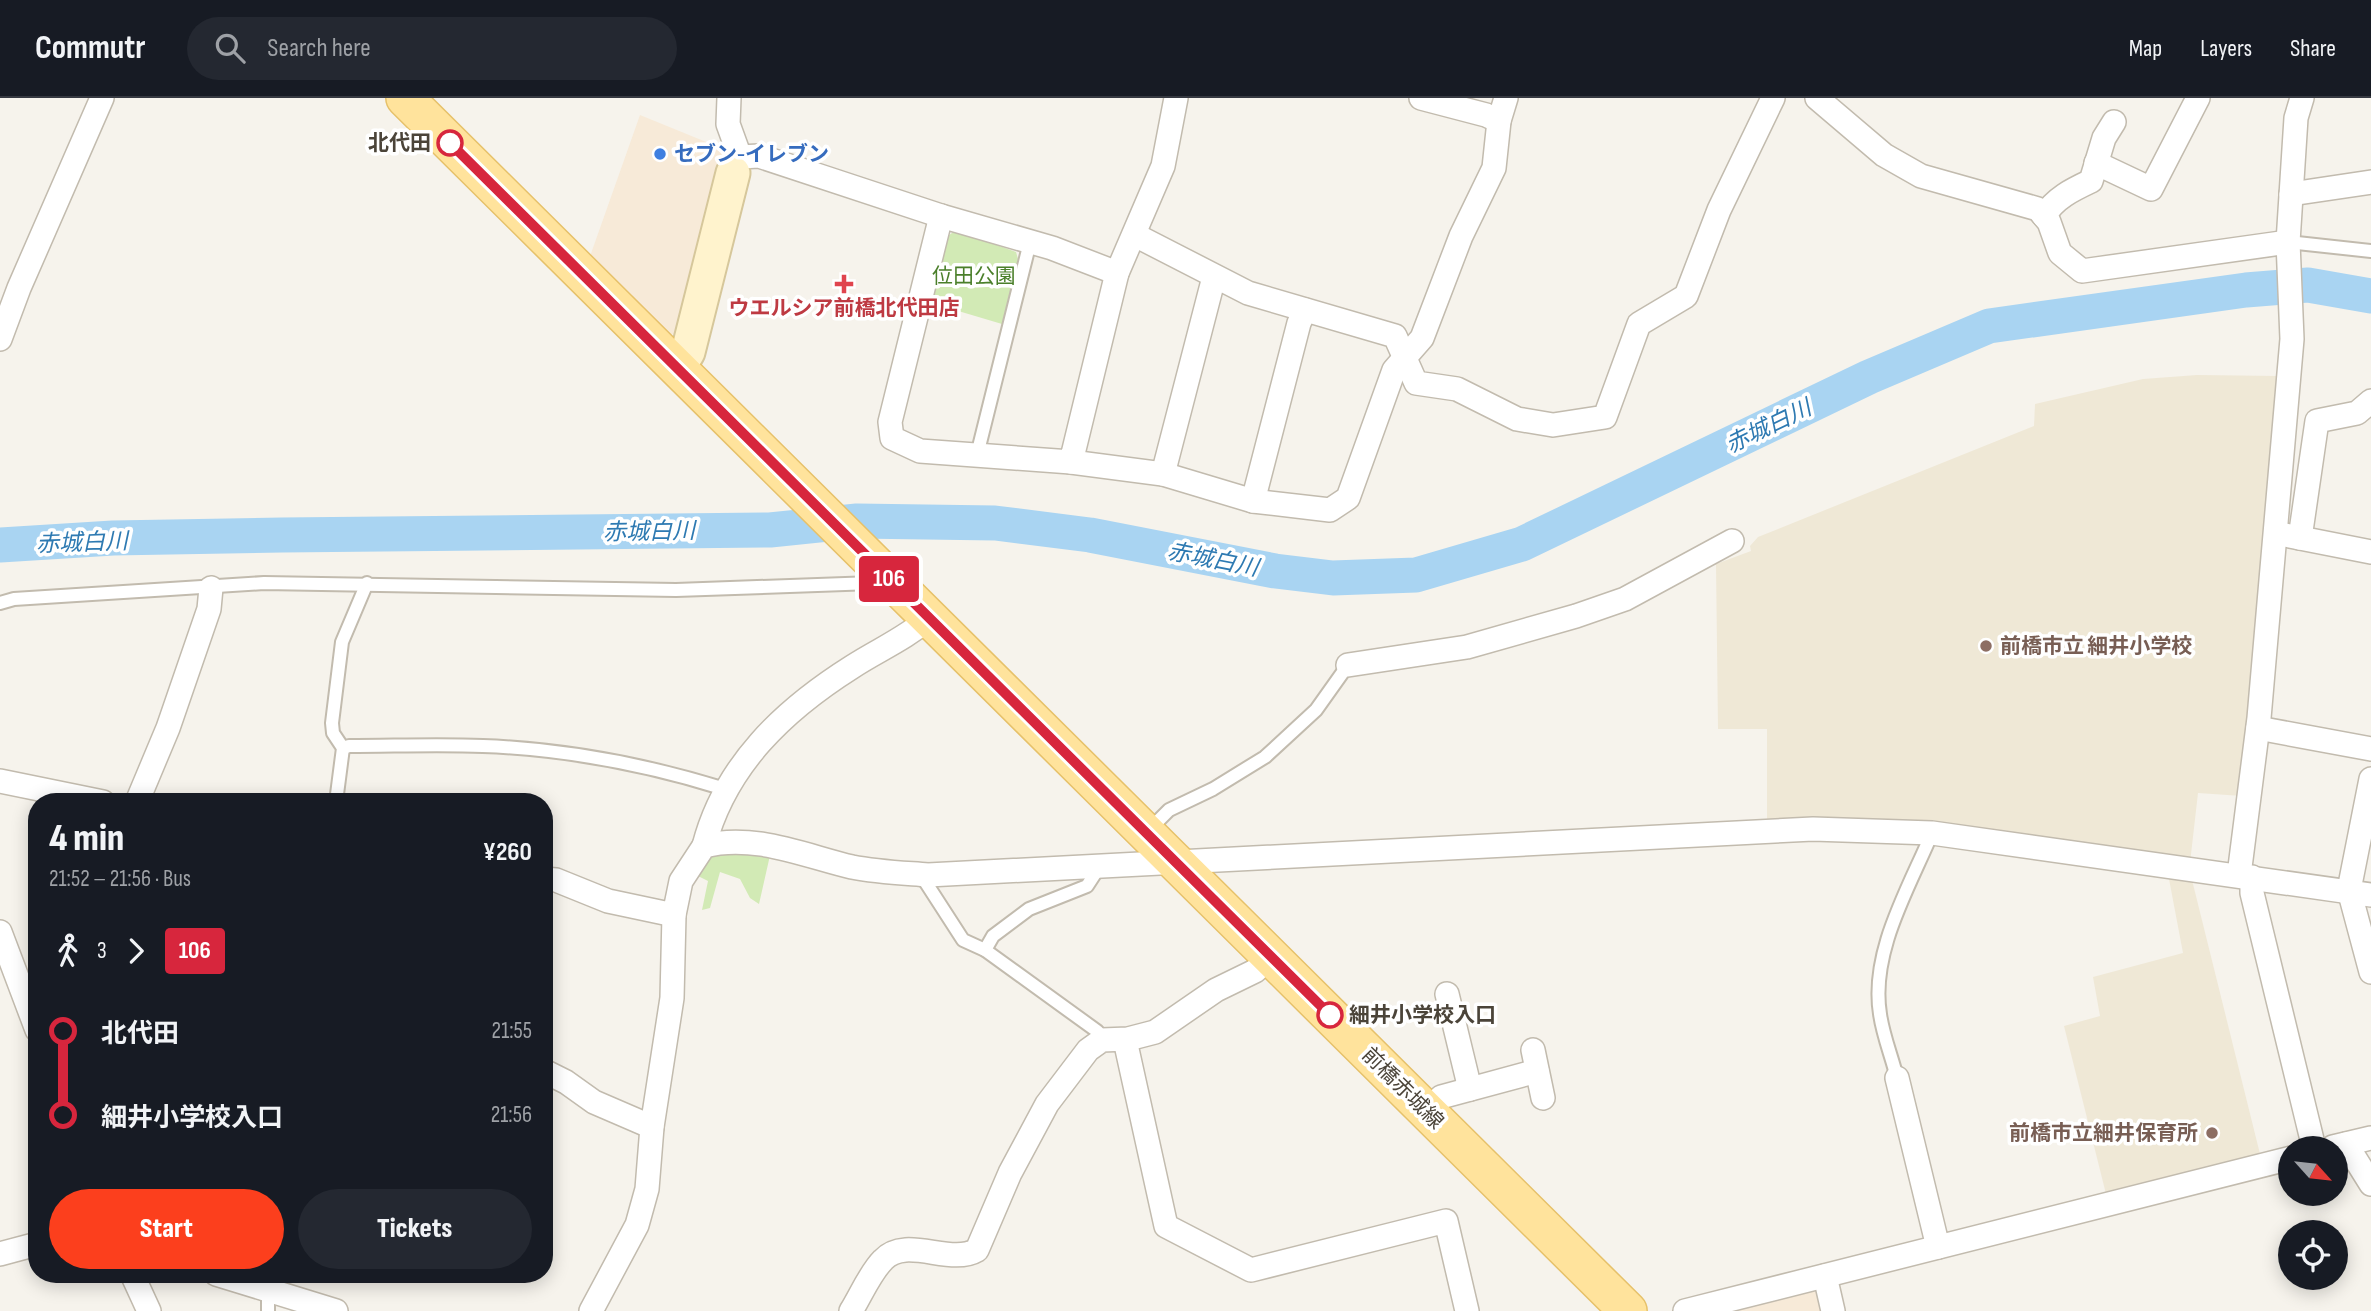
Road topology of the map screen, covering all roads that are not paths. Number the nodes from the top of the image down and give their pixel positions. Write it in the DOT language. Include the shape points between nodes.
graph roads {
  1 [pos="102,98"];
  2 [pos="405,98"];
  3 [pos="729,98"];
  4 [pos="1176,98"];
  5 [pos="1421,98"];
  6 [pos="1506,98"];
  7 [pos="1773,98"];
  8 [pos="1817,98"];
  9 [pos="2198,98"];
  10 [pos="2302,98"];
  11 [pos="1499,121"];
  12 [pos="2114,122"];
  13 [pos="2096,163"];
  14 [pos="736,165"];
  15 [pos="2371,183"];
  16 [pos="2291,194"];
  17 [pos="941,216"];
  18 [pos="2044,216"];
  19 [pos="1135,235"];
  20 [pos="1030,242"];
  21 [pos="2288,247"];
  22 [pos="2371,251"];
  23 [pos="1117,273"];
  24 [pos="1214,277"];
  25 [pos="1305,310"];
  26 [pos="0,339"];
  27 [pos="1407,356"];
  28 [pos="678,369"];
  29 [pos="2371,401"];
  30 [pos="976,455"];
  31 [pos="1071,463"];
  32 [pos="1163,474"];
  33 [pos="1253,501"];
  34 [pos="2276,533"];
  35 [pos="2300,538"];
  36 [pos="1732,541"];
  37 [pos="2371,552"];
  38 [pos="883,573"];
  39 [pos="367,583"];
  40 [pos="211,588"];
  41 [pos="0,603"];
  42 [pos="929,618"];
  43 [pos="1348,665"];
  44 [pos="2258,728"];
  45 [pos="343,748"];
  46 [pos="2371,749"];
  47 [pos="2371,779"];
  48 [pos="0,782"];
  49 [pos="725,789"];
  50 [pos="57,793"];
  51 [pos="140,793"];
  52 [pos="337,793"];
  53 [pos="1146,832"];
  54 [pos="1932,833"];
  55 [pos="704,846"];
  56 [pos="1176,861"];
  57 [pos="1100,866"];
  58 [pos="921,874"];
  59 [pos="2246,876"];
  60 [pos="553,880"];
  61 [pos="2360,893"];
  62 [pos="674,915"];
  63 [pos="0,932"];
  64 [pos="985,950"];
  65 [pos="1271,956"];
  66 [pos="2371,972"];
  67 [pos="1447,994"];
  68 [pos="28,1006"];
  69 [pos="1115,1040"];
  70 [pos="553,1077"];
  71 [pos="1897,1078"];
  72 [pos="1470,1089"];
  73 [pos="1543,1098"];
  74 [pos="1427,1112"];
  75 [pos="652,1127"];
  76 [pos="2311,1136"];
  77 [pos="2371,1138"];
  78 [pos="2348,1144"];
  79 [pos="2348,1157"];
  80 [pos="2278,1161"];
  81 [pos="2371,1184"];
  82 [pos="28,1246"];
  83 [pos="1938,1247"];
  84 [pos="0,1254"];
  85 [pos="1825,1276"];
  86 [pos="136,1283"];
  87 [pos="245,1283"];
  88 [pos="271,1291"];
  89 [pos="149,1311"];
  90 [pos="336,1311"];
  91 [pos="591,1311"];
  92 [pos="851,1311"];
  93 [pos="1467,1311"];
  94 [pos="1628,1311"];
  95 [pos="1685,1311"];
  96 [pos="1833,1311"];
  1 -- 26 [label="street"];
  2 -- 28 [label="main road"];
  3 -- 14 [label="street" via="728,124"];
  4 -- 19 [label="street" via="1163,166"];
  5 -- 11 [label="street"];
  6 -- 11 [label="street"];
  7 -- 27 [label="street" via="1719,210 1686,296 1639,324 1605,417 1553,425 1517,419 1457,389 1416,383"];
  8 -- 18 [label="street" via="1884,155 1921,176 2038,209"];
  9 -- 13 [label="street" via="2151,189"];
  10 -- 16 [label="street" via="2296,118"];
  11 -- 27 [label="street" via="1494,168 1461,236 1422,338"];
  12 -- 13 [label="street"];
  13 -- 18 [label="street" via="2091,181 2050,205"];
  14 -- 17 [label="street" via="759,156"];
  14 -- 28 [label="street" via="688,352"];
  15 -- 16 [label="street"];
  16 -- 21 [label="street"];
  17 -- 20 [label="street"];
  17 -- 30 [label="street" via="889,433 896,442 920,451"];
  18 -- 21 [label="street" via="2060,253 2082,271"];
  19 -- 23 [label="street"];
  19 -- 24 [label="street"];
  20 -- 23 [label="street"];
  20 -- 30 [label="lane"];
  21 -- 22 [label="lane"];
  21 -- 34 [label="street" via="2292,338"];
  23 -- 31 [label="street"];
  24 -- 25 [label="street" via="1272,302"];
  24 -- 32 [label="street"];
  25 -- 27 [label="street" via="1395,336"];
  25 -- 33 [label="street"];
  27 -- 33 [label="street" via="1394,370 1348,499 1330,510"];
  28 -- 38 [label="main road, 前橋赤城線"];
  29 -- 35 [label="street" via="2357,414 2317,421"];
  30 -- 31 [label="street"];
  31 -- 32 [label="street"];
  32 -- 33 [label="street"];
  34 -- 35 [label="street"];
  34 -- 44 [label="street"];
  35 -- 37 [label="street"];
  36 -- 43 [label="street" via="1625,598 1576,616 1467,647"];
  38 -- 39 [label="lane" via="873,583 676,590"];
  38 -- 42 [label="main road, 前橋赤城線"];
  39 -- 40 [label="lane"];
  39 -- 45 [label="lane" via="342,642 332,723"];
  40 -- 41 [label="lane" via="174,587"];
  40 -- 51 [label="street" via="209,609 168,728"];
  42 -- 49 [label="street" via="906,638 854,665 780,719"];
  42 -- 53 [label="main road, 前橋赤城線"];
  43 -- 53 [label="lane" via="1316,710 1265,757 1169,810"];
  44 -- 46 [label="street"];
  44 -- 59 [label="street"];
  45 -- 49 [label="lane" via="485,746 668,771"];
  45 -- 52 [label="lane"];
  47 -- 61 [label="street"];
  48 -- 50 [label="street"];
  49 -- 55 [label="street"];
  53 -- 56 [label="main road, 前橋赤城線"];
  54 -- 56 [label="street" via="1813,829"];
  54 -- 59 [label="street"];
  54 -- 71 [label="lane" via="1886,943 1879,979 1880,1014"];
  55 -- 58 [label="street" via="720,842 765,845 855,868"];
  55 -- 62 [label="street" via="681,881"];
  56 -- 57 [label="street"];
  56 -- 65 [label="main road, 前橋赤城線"];
  57 -- 58 [label="street"];
  57 -- 64 [label="lane" via="1087,886 1029,909 993,936"];
  58 -- 64 [label="lane" via="963,940"];
  59 -- 61 [label="street"];
  59 -- 76 [label="street"];
  60 -- 62 [label="street" via="608,901"];
  61 -- 66 [label="street"];
  62 -- 75 [label="street" via="672,998"];
  63 -- 68 [label="street"];
  64 -- 69 [label="lane" via="1035,989"];
  65 -- 69 [label="street" via="1255,971 1216,990 1155,1032"];
  65 -- 74 [label="main road, 前橋赤城線"];
  67 -- 72 [label="street"];
  69 -- 92 [label="street" via="1088,1049 1047,1104 1010,1173 977,1250 965,1257 895,1252 883,1259"];
  69 -- 93 [label="street" via="1166,1226 1251,1270 1446,1221"];
  70 -- 75 [label="street" via="594,1102"];
  71 -- 83 [label="street"];
  72 -- 73 [label="street" via="1535,1060"];
  72 -- 74 [label="street" via="1441,1097"];
  74 -- 94 [label="main road, 前橋赤城線"];
  75 -- 91 [label="street" via="647,1189 637,1225"];
  77 -- 78 [label="street"];
  79 -- 81 [label="street"];
  80 -- 83 [label="street"];
  82 -- 84 [label="street"];
  83 -- 85 [label="street"];
  85 -- 95 [label="street"];
  85 -- 96 [label="street"];
  86 -- 89 [label="street"];
  87 -- 88 [label="street"];
  88 -- 90 [label="street"];
}
